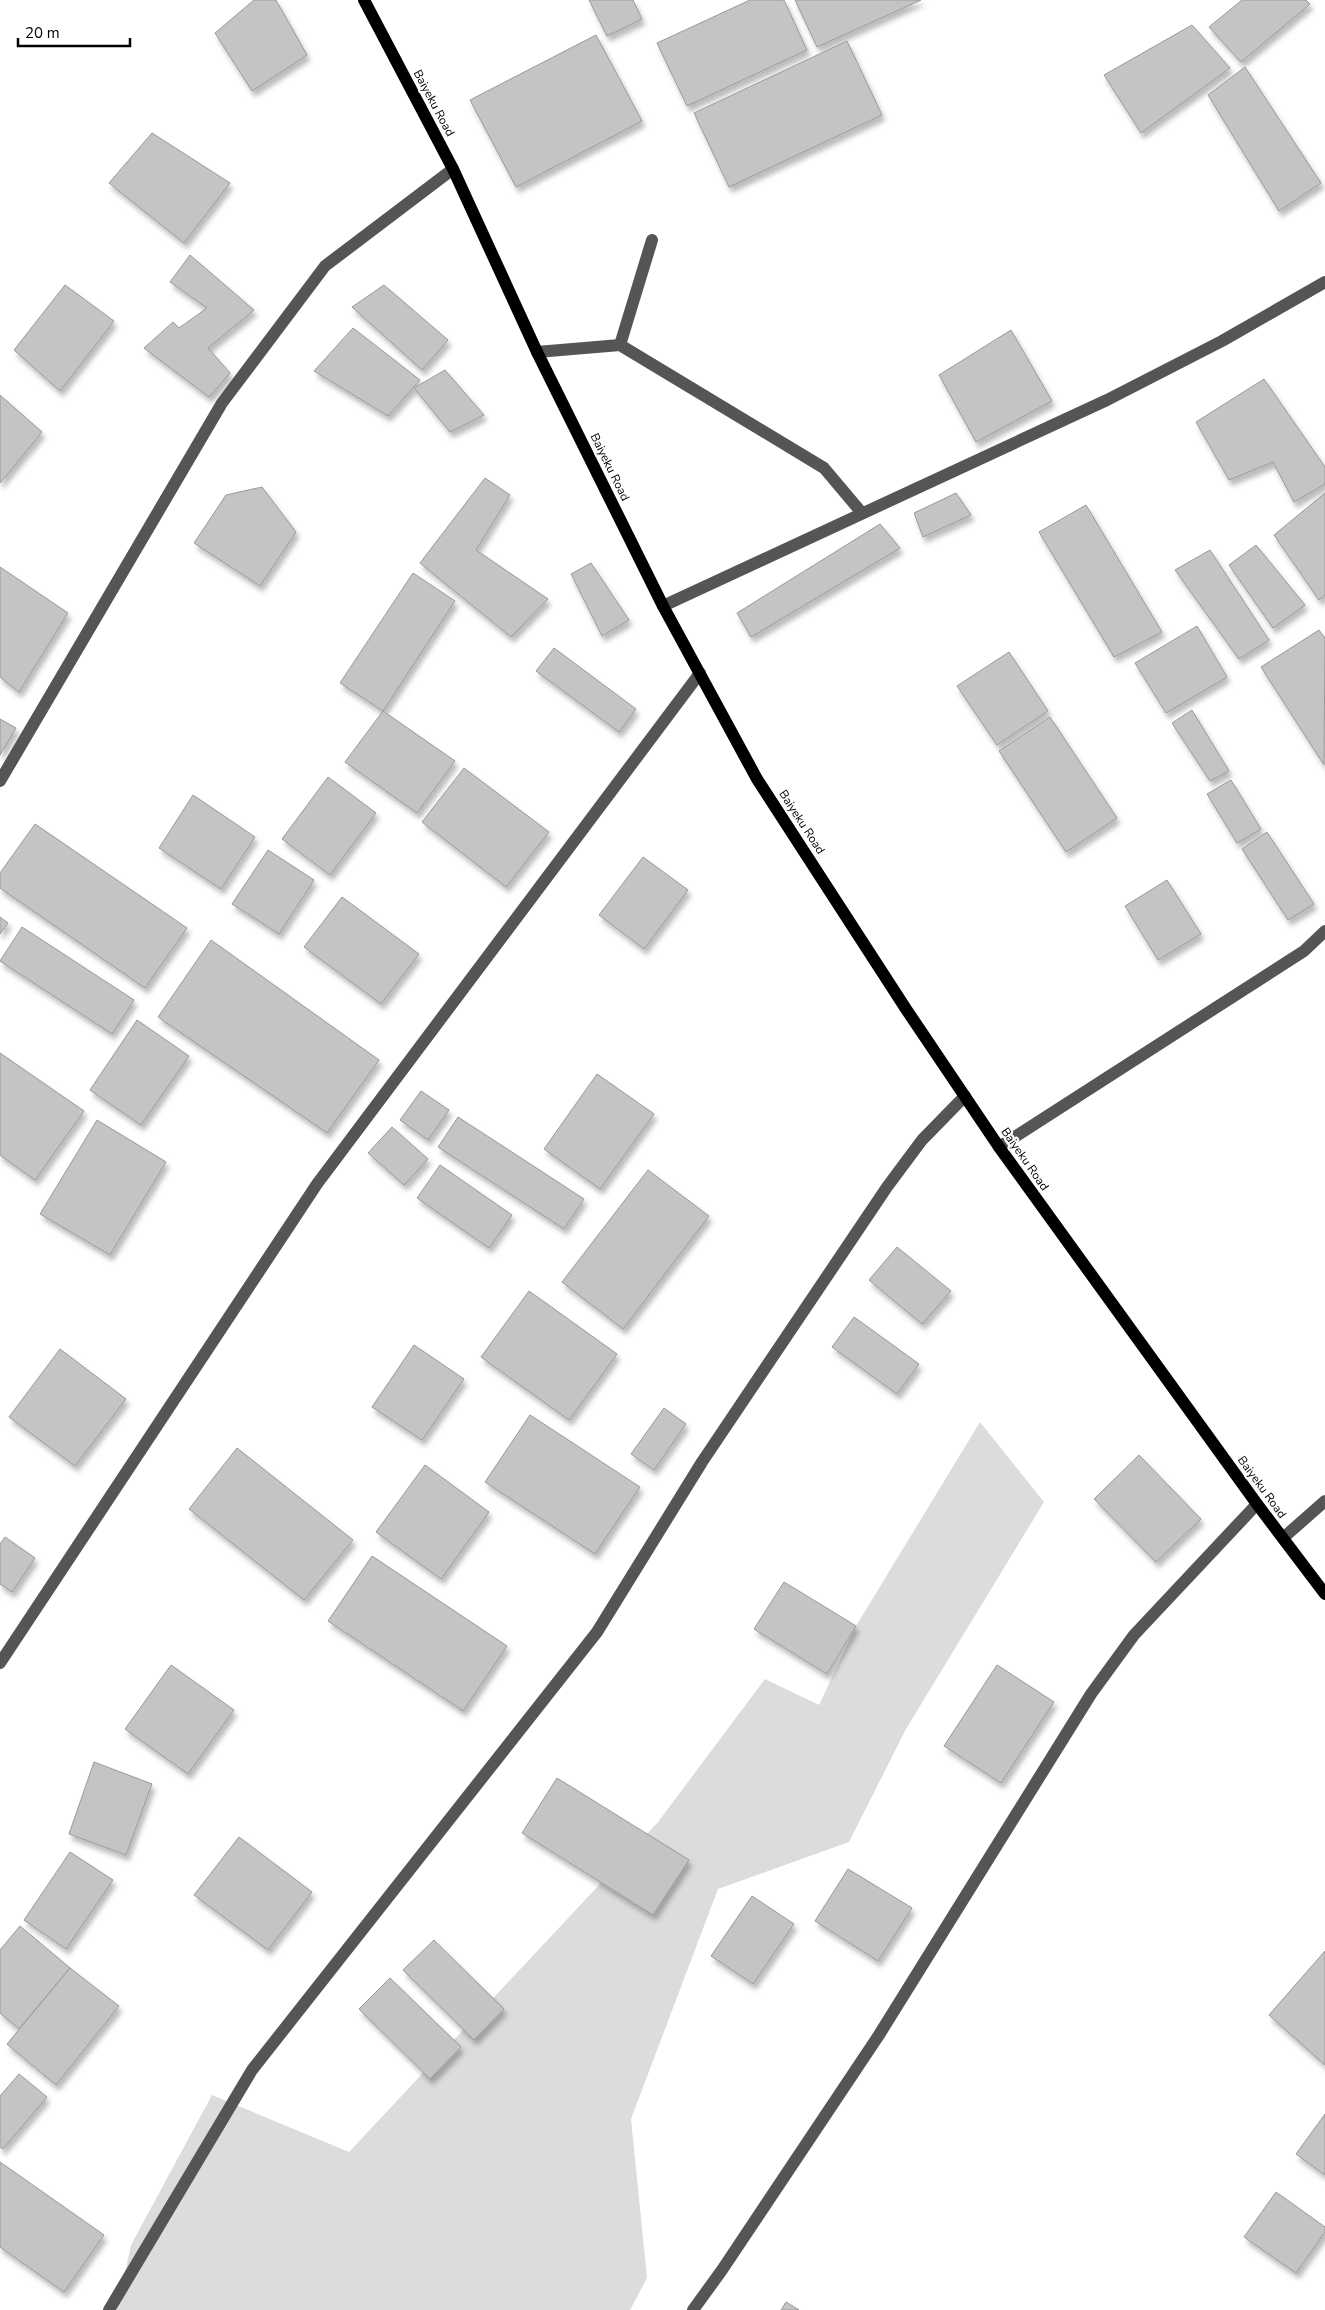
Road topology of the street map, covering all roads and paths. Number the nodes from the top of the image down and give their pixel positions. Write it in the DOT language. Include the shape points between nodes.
graph roads {
  1 [pos="364,0"];
  2 [pos="453,169"];
  3 [pos="652,240"];
  4 [pos="1325,282"];
  5 [pos="620,345"];
  6 [pos="537,352"];
  7 [pos="862,514"];
  8 [pos="663,606"];
  9 [pos="700,674"];
  10 [pos="0,781"];
  11 [pos="1325,931"];
  12 [pos="965,1096"];
  13 [pos="999,1147"];
  14 [pos="1325,1502"];
  15 [pos="1258,1504"];
  16 [pos="1283,1538"];
  17 [pos="1325,1594"];
  18 [pos="0,1663"];
  19 [pos="109,2310"];
  20 [pos="693,2310"];
  1 -- 2 [label="main road, Baiyeku Road"];
  2 -- 6 [label="main road, Baiyeku Road"];
  2 -- 10 [label="street" via="325,266 222,404"];
  3 -- 5 [label="street"];
  4 -- 7 [label="street" via="1222,341 1107,400"];
  5 -- 6 [label="street"];
  5 -- 7 [label="street" via="824,468"];
  6 -- 8 [label="main road, Baiyeku Road"];
  7 -- 8 [label="street"];
  8 -- 9 [label="main road, Baiyeku Road"];
  9 -- 12 [label="main road, Baiyeku Road" via="757,779"];
  9 -- 18 [label="street" via="317,1184"];
  11 -- 13 [label="street" via="1304,951"];
  12 -- 13 [label="main road, Baiyeku Road"];
  12 -- 19 [label="street" via="922,1140 887,1187 702,1462 597,1632 252,2070"];
  13 -- 15 [label="main road, Baiyeku Road"];
  14 -- 16 [label="street"];
  15 -- 16 [label="main road, Baiyeku Road"];
  15 -- 20 [label="street" via="1134,1635 1091,1694 879,2035"];
  16 -- 17 [label="main road, Baiyeku Road"];
}
